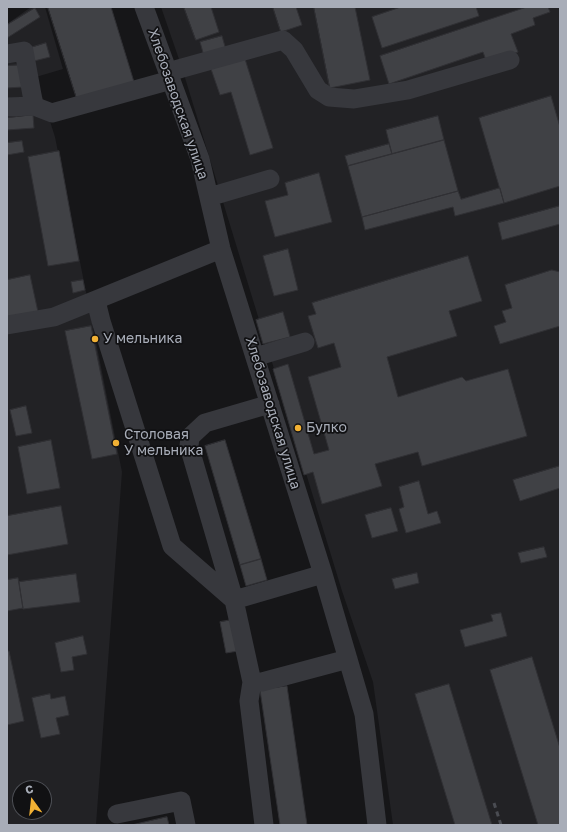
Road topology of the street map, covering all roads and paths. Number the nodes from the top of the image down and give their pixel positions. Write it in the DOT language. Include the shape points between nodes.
graph roads {
  1 [pos="144,7"];
  2 [pos="7,54"];
  3 [pos="510,60"];
  4 [pos="169,76"];
  5 [pos="34,106"];
  6 [pos="7,107"];
  7 [pos="270,179"];
  8 [pos="209,197"];
  9 [pos="221,249"];
  10 [pos="96,301"];
  11 [pos="7,325"];
  12 [pos="305,342"];
  13 [pos="255,357"];
  14 [pos="270,404"];
  15 [pos="323,574"];
  16 [pos="234,600"];
  17 [pos="348,659"];
  18 [pos="252,682"];
  19 [pos="117,814"];
  20 [pos="186,825"];
  21 [pos="264,825"];
  22 [pos="377,825"];
  1 -- 4 [label="street, Хлебозаводская улица"];
  2 -- 5 [label="street" via="24,51"];
  3 -- 4 [label="street" via="408,90 354,99 329,97 318,90 294,50 283,40"];
  4 -- 5 [label="street" via="52,113"];
  4 -- 8 [label="street, Хлебозаводская улица" via="200,159"];
  5 -- 6 [label="street"];
  7 -- 8 [label="street"];
  8 -- 9 [label="street, Хлебозаводская улица"];
  9 -- 10 [label="street"];
  9 -- 13 [label="street, Хлебозаводская улица"];
  10 -- 11 [label="street" via="54,317"];
  10 -- 16 [label="street" via="172,546"];
  12 -- 13 [label="street"];
  13 -- 14 [label="street, Хлебозаводская улица"];
  14 -- 15 [label="street, Хлебозаводская улица"];
  14 -- 16 [label="street" via="205,423 190,437 189,446"];
  15 -- 16 [label="street"];
  15 -- 17 [label="street, Хлебозаводская улица"];
  16 -- 18 [label="street"];
  17 -- 18 [label="street" via="262,682"];
  17 -- 22 [label="street, Хлебозаводская улица" via="364,714"];
  18 -- 21 [label="street" via="249,701"];
  19 -- 20 [label="street" via="182,801"];
}
